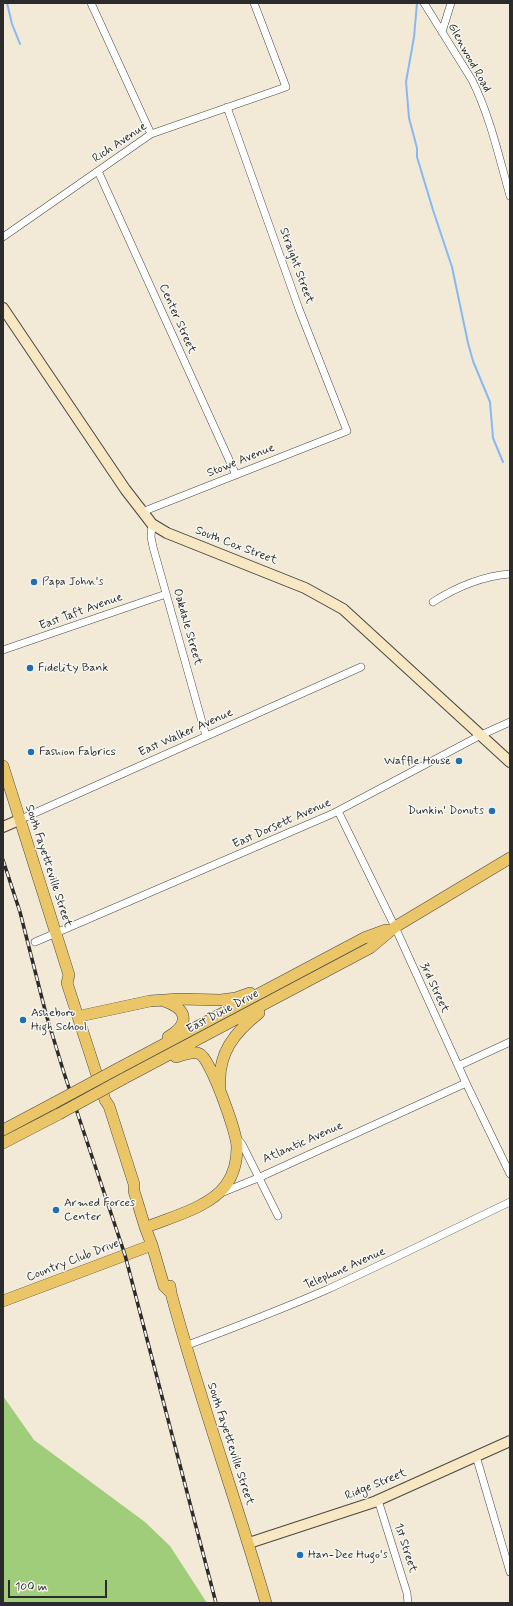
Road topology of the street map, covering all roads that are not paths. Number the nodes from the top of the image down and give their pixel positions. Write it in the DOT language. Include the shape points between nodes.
graph roads {
  1 [pos="91,3"];
  2 [pos="254,3"];
  3 [pos="424,3"];
  4 [pos="451,3"];
  5 [pos="442,32"];
  6 [pos="227,107"];
  7 [pos="150,134"];
  8 [pos="98,171"];
  9 [pos="510,196"];
  10 [pos="3,237"];
  11 [pos="3,308"];
  12 [pos="348,431"];
  13 [pos="236,475"];
  14 [pos="142,512"];
  15 [pos="152,524"];
  16 [pos="510,574"];
  17 [pos="166,594"];
  18 [pos="433,602"];
  19 [pos="3,650"];
  20 [pos="361,667"];
  21 [pos="510,722"];
  22 [pos="481,735"];
  23 [pos="206,736"];
  24 [pos="510,762"];
  25 [pos="3,766"];
  26 [pos="338,811"];
  27 [pos="19,820"];
  28 [pos="3,827"];
  29 [pos="510,858"];
  30 [pos="395,927"];
  31 [pos="56,934"];
  32 [pos="35,942"];
  33 [pos="69,975"];
  34 [pos="270,989"];
  35 [pos="281,996"];
  36 [pos="162,1000"];
  37 [pos="85,1015"];
  38 [pos="510,1042"];
  39 [pos="153,1051"];
  40 [pos="150,1066"];
  41 [pos="458,1066"];
  42 [pos="466,1083"];
  43 [pos="220,1092"];
  44 [pos="110,1106"];
  45 [pos="3,1130"];
  46 [pos="236,1137"];
  47 [pos="3,1143"];
  48 [pos="510,1174"];
  49 [pos="258,1178"];
  50 [pos="134,1184"];
  51 [pos="218,1194"];
  52 [pos="510,1202"];
  53 [pos="278,1216"];
  54 [pos="152,1225"];
  55 [pos="152,1244"];
  56 [pos="171,1293"];
  57 [pos="3,1301"];
  58 [pos="185,1346"];
  59 [pos="510,1441"];
  60 [pos="476,1456"];
  61 [pos="378,1500"];
  62 [pos="249,1543"];
  63 [pos="510,1572"];
  64 [pos="266,1603"];
  65 [pos="408,1603"];
  1 -- 7 [label="street"];
  2 -- 6 [label="street, Rich Avenue" via="286,87"];
  3 -- 5 [label="street, Glenwood Road"];
  4 -- 5 [label="street"];
  5 -- 9 [label="street, Glenwood Road" via="478,91"];
  6 -- 7 [label="street, Rich Avenue"];
  6 -- 12 [label="street, Straight Street" via="299,309"];
  7 -- 8 [label="street, Rich Avenue"];
  8 -- 10 [label="street, Rich Avenue"];
  8 -- 13 [label="street, Center Street"];
  11 -- 14 [label="main road, South Cox Street"];
  12 -- 13 [label="street, Stowe Avenue"];
  13 -- 14 [label="street, Stowe Avenue"];
  14 -- 15 [label="main road, South Cox Street"];
  15 -- 17 [label="street, Oakdale Street" via="153,547"];
  15 -- 22 [label="main road, South Cox Street" via="166,533 305,588 334,603 356,620"];
  16 -- 18 [label="street" via="481,580"];
  17 -- 19 [label="street, East Taft Avenue"];
  17 -- 23 [label="street, Oakdale Street"];
  20 -- 23 [label="street, East Walker Avenue"];
  21 -- 22 [label="street, East Dorsett Avenue"];
  22 -- 24 [label="main road, South Cox Street"];
  22 -- 26 [label="street, East Dorsett Avenue"];
  23 -- 27 [label="street, East Walker Avenue"];
  25 -- 27 [label="main road, South Fayetteville Street"];
  26 -- 30 [label="street, 3rd Street"];
  26 -- 31 [label="street, East Dorsett Avenue"];
  27 -- 28 [label="main road"];
  27 -- 31 [label="main road, South Fayetteville Street"];
  29 -- 30 [label="main road, East Dixie Drive"];
  30 -- 34 [label="main road, East Dixie Drive" via="364,938"];
  30 -- 35 [label="main road, East Dixie Drive" via="370,948"];
  30 -- 41 [label="street, 3rd Street"];
  31 -- 32 [label="street, East Dorsett Avenue"];
  31 -- 33 [label="main road, South Fayetteville Street"];
  33 -- 37 [label="main road, South Fayetteville Street" via="74,981"];
  33 -- 44 [label="main road, South Fayetteville Street" via="68,983 105,1100"];
  34 -- 36 [label="main road" via="221,1000"];
  34 -- 39 [label="main road, East Dixie Drive"];
  35 -- 40 [label="main road, East Dixie Drive"];
  35 -- 43 [label="main road" via="252,1018 226,1048 220,1071"];
  36 -- 37 [label="main road"];
  36 -- 39 [label="main road" via="181,1010 183,1022 179,1029 164,1039"];
  37 -- 44 [label="main road, South Fayetteville Street" via="111,1098"];
  38 -- 41 [label="street"];
  39 -- 45 [label="main road, East Dixie Drive, bridge"];
  40 -- 43 [label="main road" via="189,1053 200,1054 206,1060"];
  40 -- 47 [label="main road, East Dixie Drive, bridge"];
  41 -- 42 [label="street, 3rd Street"];
  42 -- 48 [label="street, 3rd Street"];
  42 -- 49 [label="street, Atlantic Avenue"];
  43 -- 46 [label="main road"];
  44 -- 50 [label="main road, South Fayetteville Street"];
  46 -- 49 [label="street"];
  46 -- 51 [label="main road" via="234,1169 227,1185"];
  49 -- 51 [label="street, Atlantic Avenue"];
  49 -- 53 [label="street"];
  50 -- 54 [label="main road, South Fayetteville Street" via="140,1188"];
  50 -- 55 [label="main road, South Fayetteville Street" via="134,1191"];
  51 -- 54 [label="main road, Atlantic Avenue" via="192,1210"];
  52 -- 58 [label="street, Telephone Avenue" via="419,1248 327,1290"];
  54 -- 56 [label="main road, South Fayetteville Street"];
  55 -- 56 [label="main road, South Fayetteville Street" via="164,1286"];
  55 -- 57 [label="main road, Country Club Drive"];
  56 -- 58 [label="main road, South Fayetteville Street"];
  58 -- 62 [label="main road, South Fayetteville Street"];
  59 -- 60 [label="main road, Ridge Street"];
  60 -- 61 [label="main road, Ridge Street"];
  60 -- 63 [label="street"];
  61 -- 62 [label="main road, Ridge Street"];
  61 -- 65 [label="street, 1st Street" via="408,1593"];
  62 -- 64 [label="main road, South Fayetteville Street"];
}
